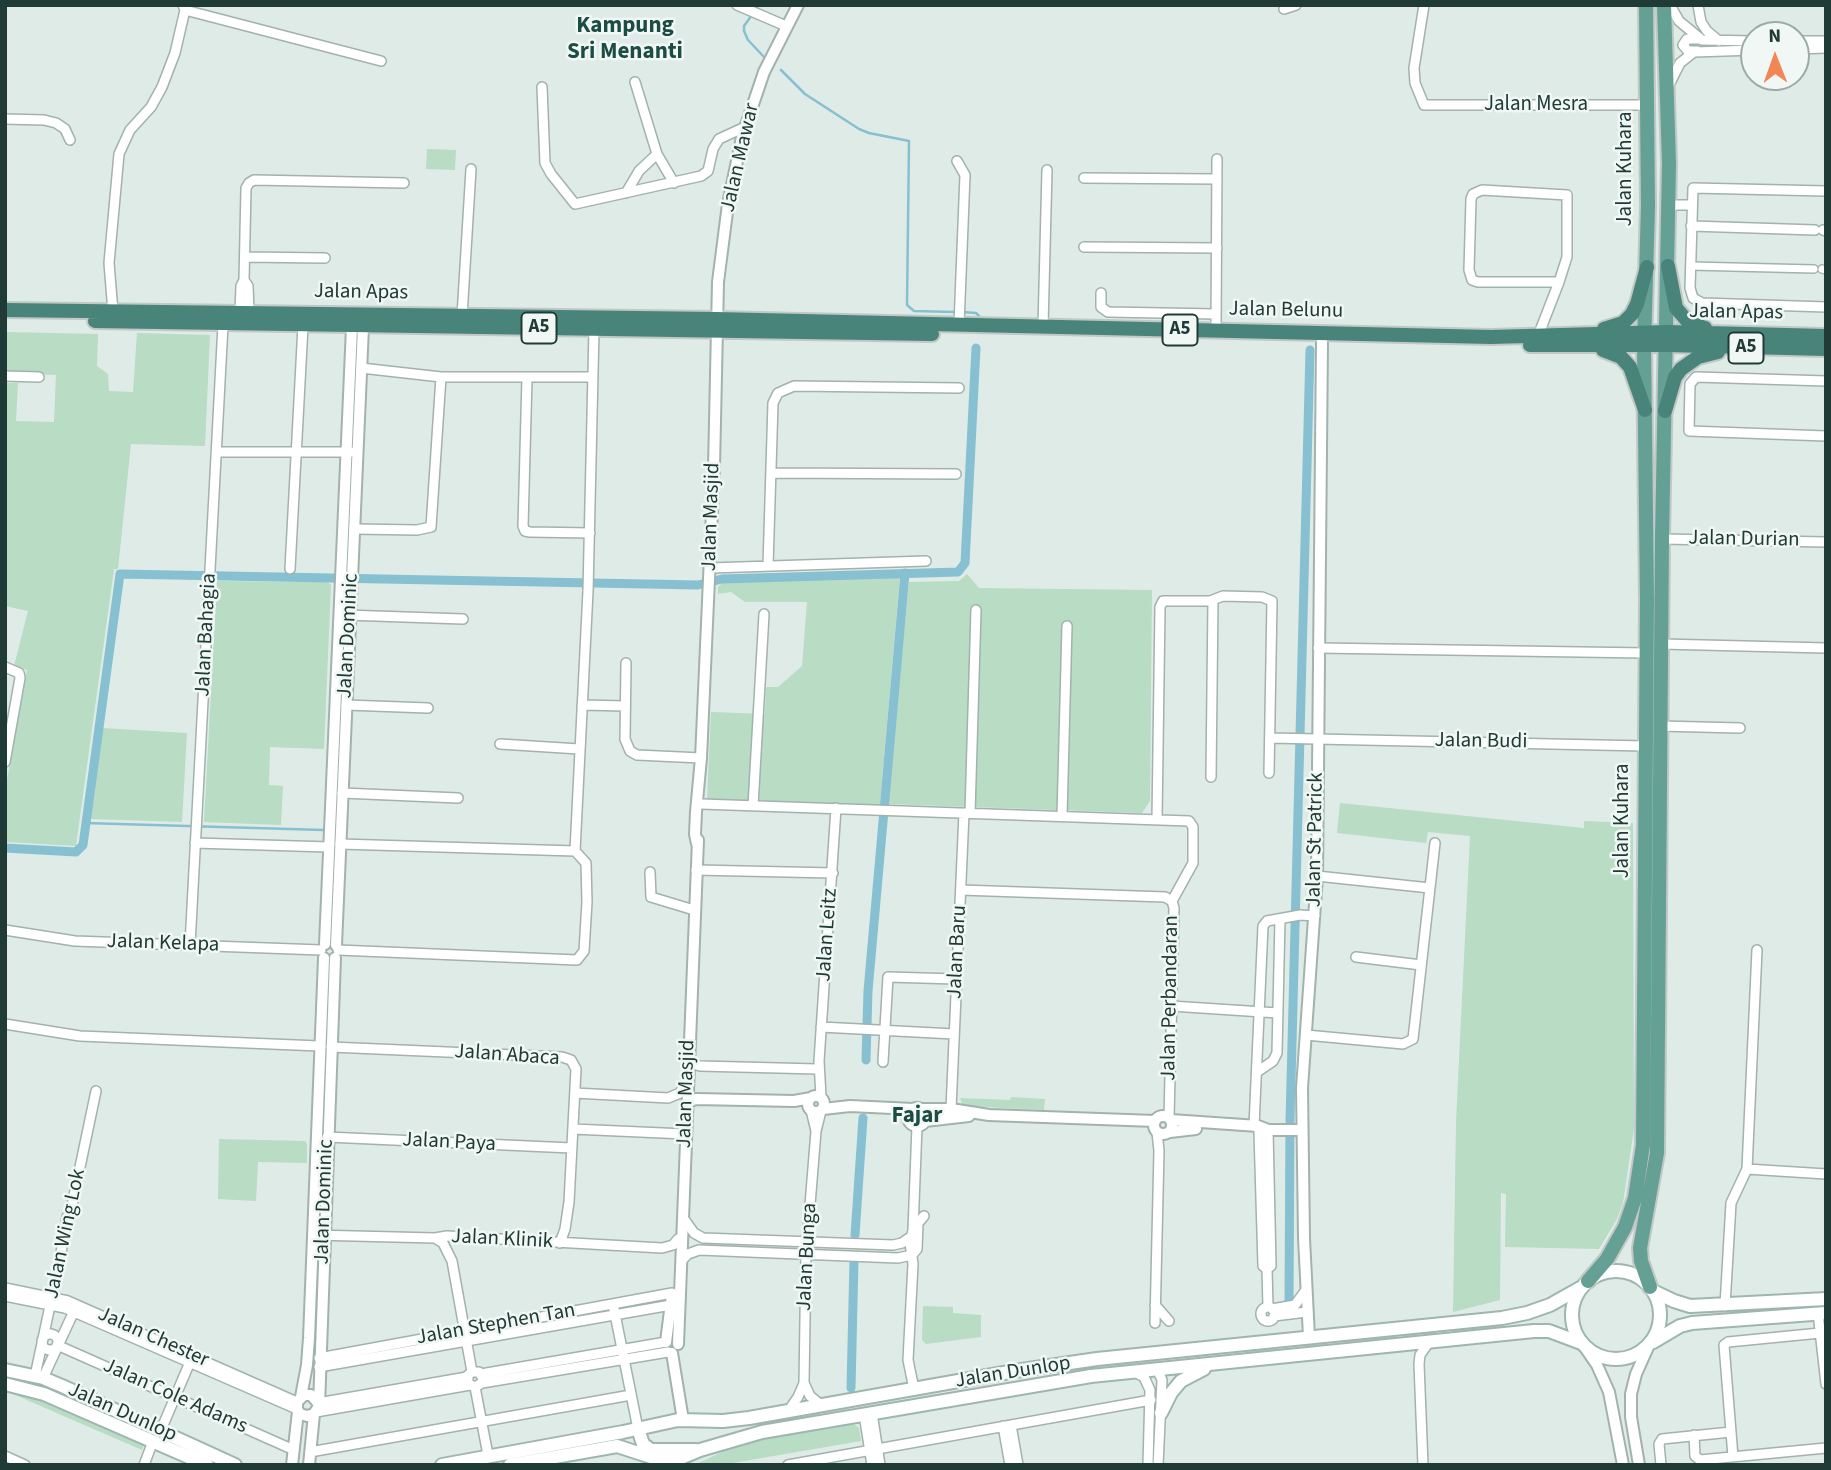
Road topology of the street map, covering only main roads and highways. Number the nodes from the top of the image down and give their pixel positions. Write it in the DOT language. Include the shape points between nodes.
graph roads {
  1 [pos="1646,5"];
  2 [pos="1664,5"];
  3 [pos="1668,266"];
  4 [pos="1647,267"];
  5 [pos="5,310"];
  6 [pos="5,319"];
  7 [pos="354,322"];
  8 [pos="716,325"];
  9 [pos="1826,336"];
  10 [pos="1645,339"];
  11 [pos="1667,339"];
  12 [pos="1583,340"];
  13 [pos="1743,341"];
  14 [pos="1826,349"];
  15 [pos="1645,410"];
  16 [pos="1665,411"];
  17 [pos="1659,912"];
  18 [pos="1645,954"];
  19 [pos="1585,1284"];
  20 [pos="1652,1289"];
  21 [pos="1826,1299"];
  22 [pos="1822,1313"];
  23 [pos="1309,1337"];
  24 [pos="1583,1344"];
  25 [pos="1649,1345"];
  26 [pos="1349,1349"];
  27 [pos="1097,1359"];
  28 [pos="1221,1363"];
  29 [pos="1157,1369"];
  30 [pos="5,1370"];
  31 [pos="39,1377"];
  32 [pos="5,1384"];
  33 [pos="53,1398"];
  34 [pos="1161,1413"];
  35 [pos="135,1419"];
  36 [pos="638,1429"];
  37 [pos="153,1441"];
  38 [pos="700,1450"];
  39 [pos="466,1460"];
  40 [pos="207,1465"];
  41 [pos="235,1465"];
  42 [pos="442,1465"];
  43 [pos="499,1465"];
  44 [pos="510,1465"];
  1 -- 4 [label="main road, Jalan Kuhara"];
  2 -- 3 [label="main road, Jalan Kuhara"];
  3 -- 11 [label="main road, Jalan Kuhara"];
  3 -- 13 [label="highway" via="1676,307 1689,323"];
  4 -- 10 [label="main road, Jalan Kuhara"];
  4 -- 12 [label="highway" via="1632,314 1623,323"];
  5 -- 7 [label="highway, Jalan Apas / A5" via="244,312"];
  6 -- 7 [label="highway, Jalan Apas / A5" via="303,326"];
  7 -- 8 [label="highway, Jalan Apas / A5" via="594,329"];
  7 -- 8 [label="highway, Jalan Apas / A5" via="462,316"];
  8 -- 12 [label="highway, Jalan Belunu / A5" via="1322,342"];
  8 -- 12 [label="highway, Jalan Belunu / A5" via="959,316 1043,327"];
  9 -- 13 [label="highway, Jalan Apas / A5"];
  10 -- 11 [label="highway, Jalan Apas / A5"];
  10 -- 12 [label="highway, Jalan Belunu / A5"];
  10 -- 15 [label="main road, Jalan Kuhara"];
  11 -- 13 [label="highway, Jalan Apas / A5"];
  11 -- 16 [label="main road, Jalan Kuhara"];
  12 -- 15 [label="highway" via="1621,357 1635,379"];
  13 -- 14 [label="highway, Jalan Apas / A5"];
  13 -- 16 [label="highway" via="1689,361 1675,377"];
  15 -- 18 [label="main road, Jalan Kuhara"];
  16 -- 17 [label="main road, Jalan Kuhara"];
  17 -- 18 [label="main road" via="1651,918"];
  17 -- 20 [label="main road, Jalan Kuhara" via="1657,1153 1640,1248"];
  18 -- 19 [label="main road, Jalan Kuhara" via="1641,1168 1621,1235"];
  19 -- 20 [label="main road" via="1613,1271 1640,1278"];
  19 -- 23 [label="main road, Jalan Dunlop" via="1549,1305 1515,1316"];
  19 -- 24 [label="main road" via="1572,1308 1575,1332"];
  20 -- 21 [label="main road" via="1690,1306"];
  20 -- 25 [label="main road" via="1660,1318"];
  22 -- 25 [label="main road" via="1692,1323"];
  23 -- 26 [label="main road" via="1326,1346"];
  23 -- 27 [label="main road, Jalan Dunlop"];
  24 -- 25 [label="main road" via="1596,1355 1617,1359 1638,1354"];
  24 -- 26 [label="main road, Jalan Dunlop" via="1556,1333 1534,1331"];
  26 -- 28 [label="main road, Jalan Dunlop"];
  27 -- 29 [label="main road" via="1147,1361"];
  27 -- 36 [label="main road, Jalan Dunlop" via="723,1421 683,1420"];
  28 -- 29 [label="main road, Jalan Dunlop"];
  28 -- 34 [label="main road" via="1181,1381"];
  29 -- 38 [label="main road, Jalan Dunlop" via="868,1413 762,1432"];
  30 -- 31 [label="main road, Jalan Dunlop"];
  31 -- 33 [label="main road" via="35,1385"];
  31 -- 35 [label="main road, Jalan Dunlop"];
  32 -- 33 [label="main road, Jalan Dunlop"];
  33 -- 37 [label="main road, Jalan Dunlop"];
  35 -- 37 [label="main road" via="152,1434"];
  35 -- 41 [label="main road, Jalan Dunlop"];
  36 -- 38 [label="main road" via="643,1444 651,1450"];
  36 -- 39 [label="main road, Jalan Dunlop"];
  37 -- 40 [label="main road, Jalan Dunlop"];
  38 -- 44 [label="main road, Jalan Dunlop" via="670,1461 611,1447"];
  39 -- 42 [label="main road, Jalan Dunlop"];
  39 -- 43 [label="main road"];
}
